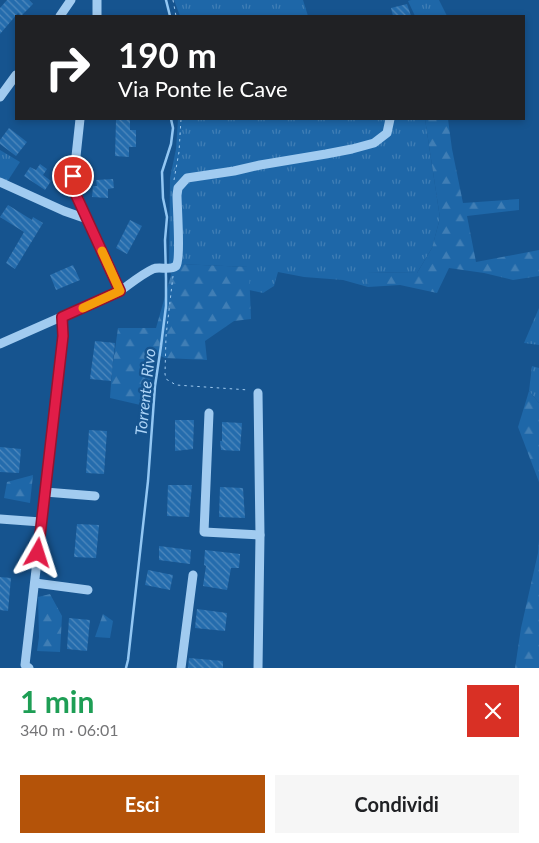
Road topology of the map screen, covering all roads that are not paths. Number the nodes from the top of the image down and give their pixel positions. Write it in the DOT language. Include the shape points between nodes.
graph roads {
  1 [pos="71,0"];
  2 [pos="97,0"];
  3 [pos="61,15"];
  4 [pos="97,15"];
  5 [pos="15,76"];
  6 [pos="0,97"];
  7 [pos="80,120"];
  8 [pos="390,120"];
  9 [pos="0,182"];
  10 [pos="87,219"];
  11 [pos="120,291"];
  12 [pos="62,317"];
  13 [pos="0,344"];
  14 [pos="258,393"];
  15 [pos="209,413"];
  16 [pos="44,492"];
  17 [pos="95,496"];
  18 [pos="0,519"];
  19 [pos="41,522"];
  20 [pos="260,535"];
  21 [pos="193,576"];
  22 [pos="35,583"];
  23 [pos="88,590"];
  24 [pos="29,668"];
  25 [pos="181,668"];
  26 [pos="258,668"];
  1 -- 3 [label="street"];
  2 -- 4 [label="street"];
  5 -- 6 [label="street"];
  7 -- 10 [label="street" via="73,184"];
  8 -- 11 [label="street" via="386,133 374,143 187,178 178,188 177,195 177,263 173,267 157,268"];
  9 -- 10 [label="street"];
  10 -- 11 [label="street"];
  11 -- 12 [label="street"];
  12 -- 13 [label="street"];
  12 -- 16 [label="street" via="63,336"];
  14 -- 20 [label="street"];
  15 -- 20 [label="street" via="204,532"];
  16 -- 17 [label="street"];
  16 -- 19 [label="street"];
  18 -- 19 [label="street"];
  19 -- 22 [label="street"];
  20 -- 26 [label="street"];
  21 -- 25 [label="street"];
  22 -- 23 [label="street"];
  22 -- 24 [label="street" via="25,665"];
}
